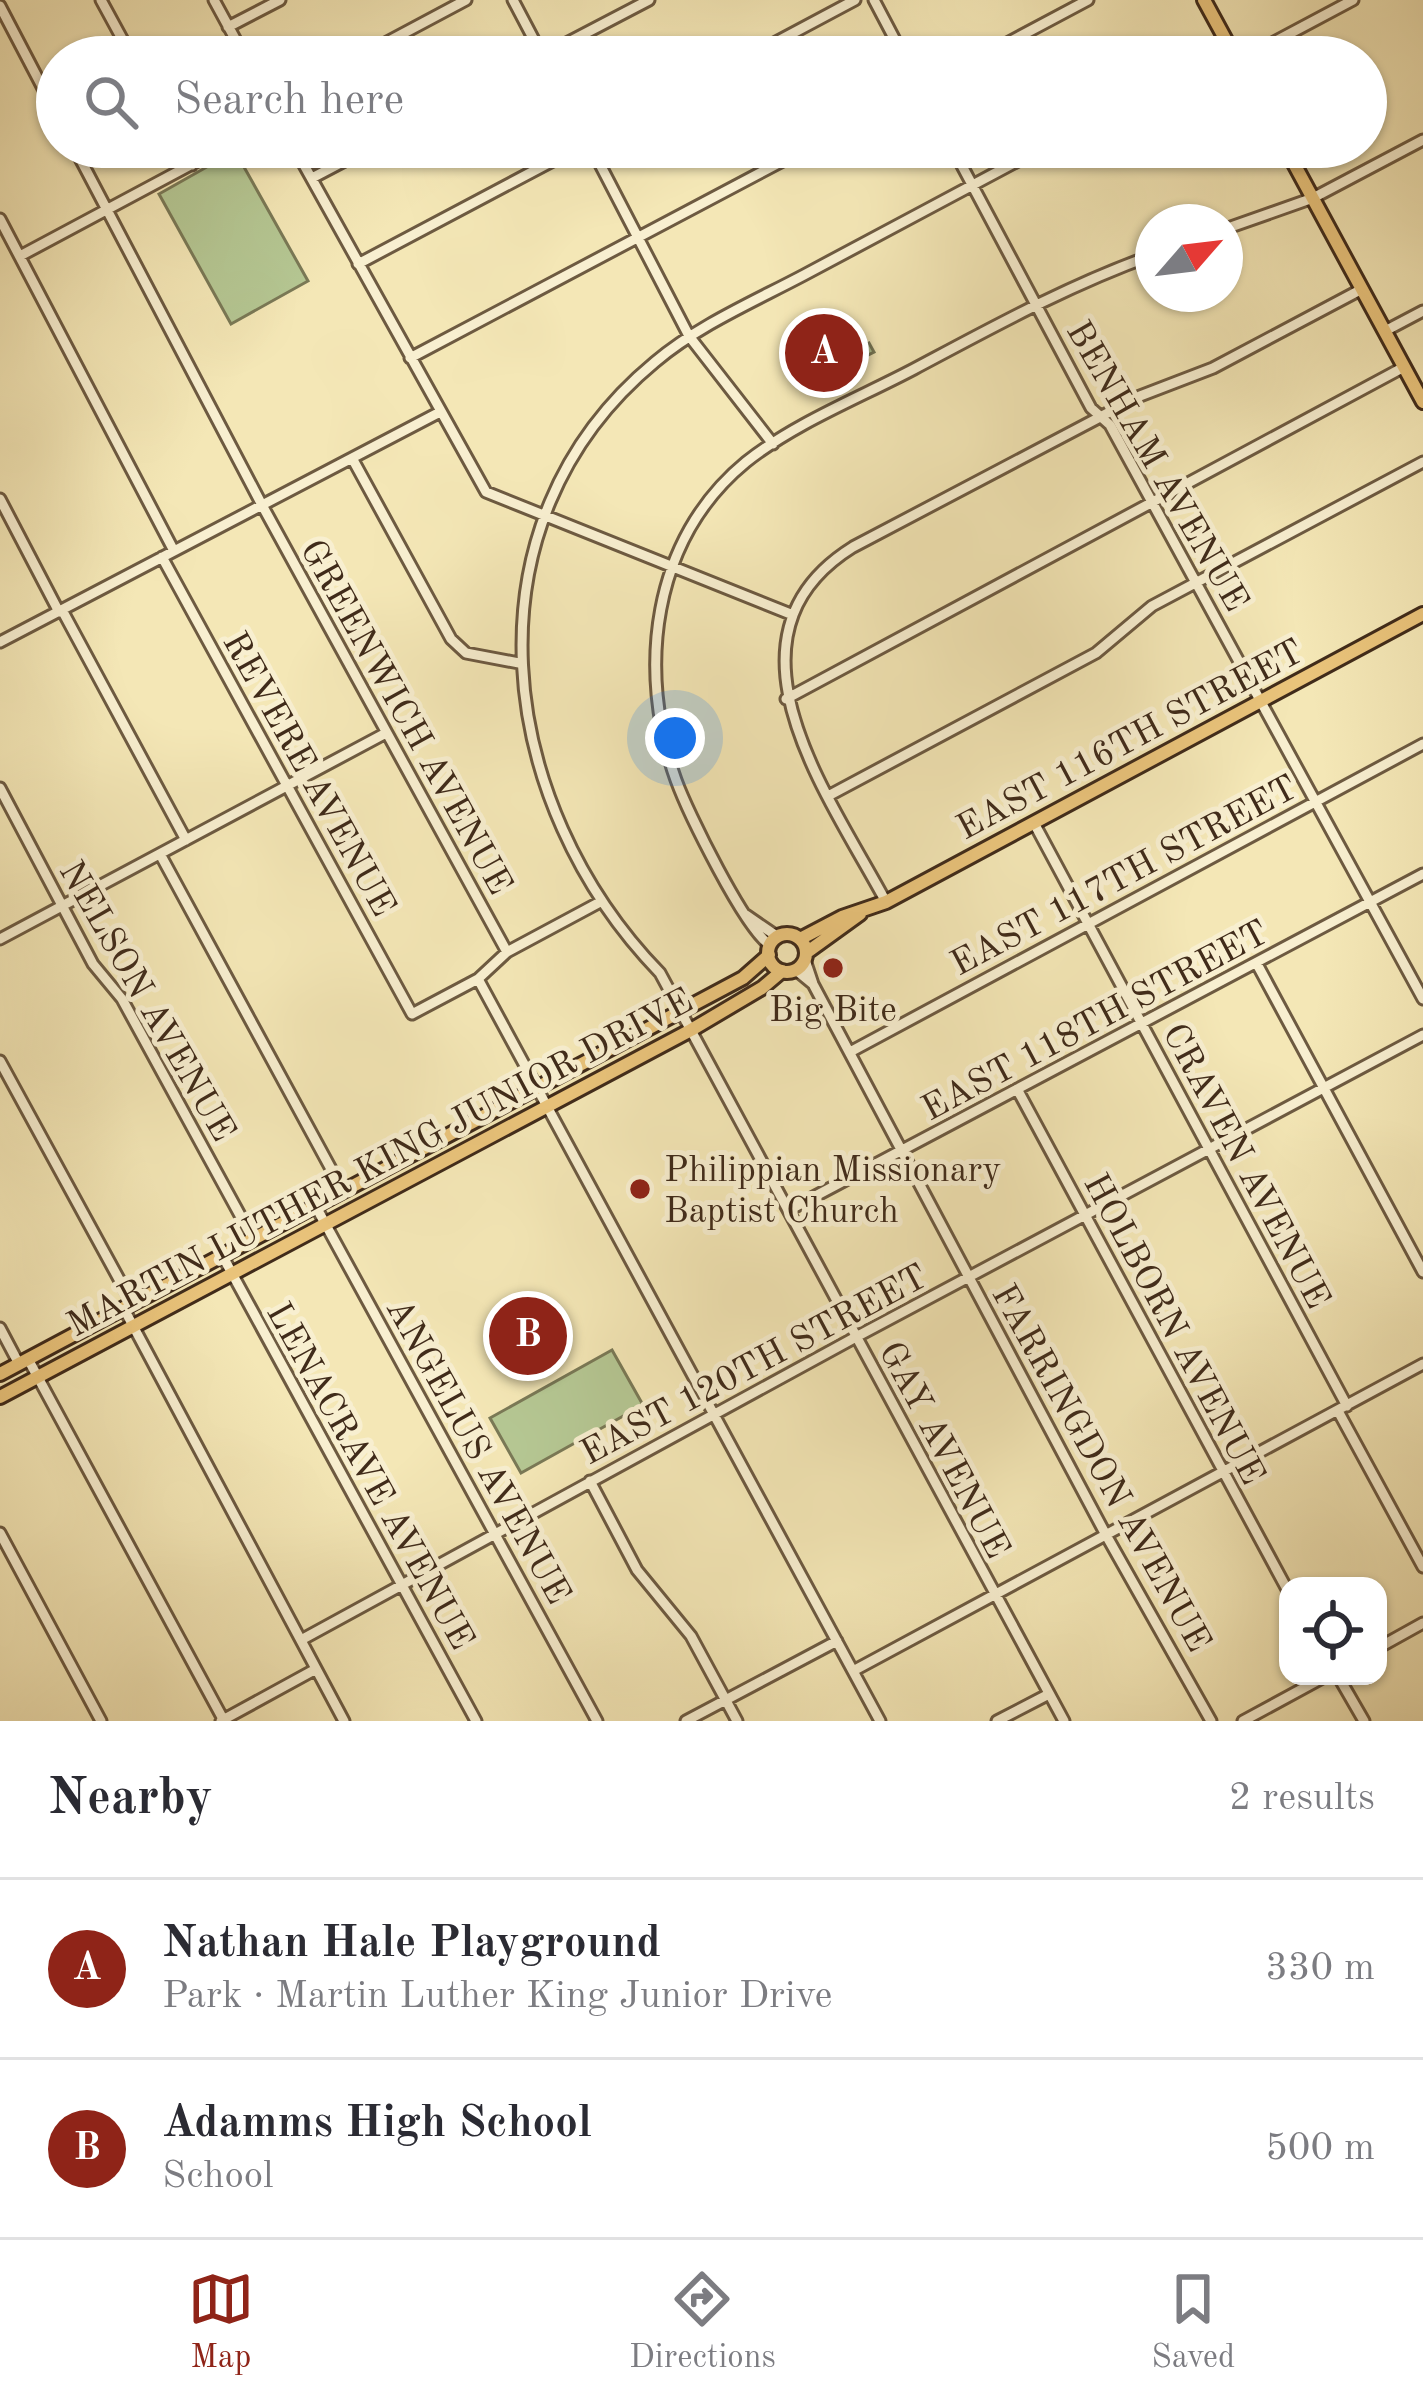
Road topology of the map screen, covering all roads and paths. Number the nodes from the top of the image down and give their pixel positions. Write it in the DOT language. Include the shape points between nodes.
graph roads {
  1 [pos="101,0"];
  2 [pos="214,0"];
  3 [pos="280,0"];
  4 [pos="466,0"];
  5 [pos="513,0"];
  6 [pos="650,0"];
  7 [pos="855,0"];
  8 [pos="874,0"];
  9 [pos="1088,0"];
  10 [pos="1204,0"];
  11 [pos="1353,0"];
  12 [pos="0,6"];
  13 [pos="229,27"];
  14 [pos="121,36"];
  15 [pos="234,36"];
  16 [pos="398,36"];
  17 [pos="531,36"];
  18 [pos="582,36"];
  19 [pos="787,36"];
  20 [pos="893,36"];
  21 [pos="1020,36"];
  22 [pos="1224,36"];
  23 [pos="1285,36"];
  24 [pos="36,75"];
  25 [pos="1423,140"];
  26 [pos="1387,159"];
  27 [pos="85,168"];
  28 [pos="185,168"];
  29 [pos="306,168"];
  30 [pos="331,168"];
  31 [pos="539,168"];
  32 [pos="601,168"];
  33 [pos="769,168"];
  34 [pos="964,168"];
  35 [pos="1005,168"];
  36 [pos="1297,168"];
  37 [pos="1370,168"];
  38 [pos="312,178"];
  39 [pos="973,185"];
  40 [pos="1313,198"];
  41 [pos="107,210"];
  42 [pos="0,219"];
  43 [pos="1243,223"];
  44 [pos="638,236"];
  45 [pos="20,256"];
  46 [pos="1135,261"];
  47 [pos="358,263"];
  48 [pos="1362,289"];
  49 [pos="1036,304"];
  50 [pos="1423,311"];
  51 [pos="1384,331"];
  52 [pos="688,336"];
  53 [pos="410,358"];
  54 [pos="1404,367"];
  55 [pos="1423,402"];
  56 [pos="440,412"];
  57 [pos="1100,417"];
  58 [pos="773,444"];
  59 [pos="352,458"];
  60 [pos="1423,462"];
  61 [pos="0,499"];
  62 [pos="1151,501"];
  63 [pos="262,505"];
  64 [pos="544,517"];
  65 [pos="174,551"];
  66 [pos="162,557"];
  67 [pos="670,569"];
  68 [pos="1196,583"];
  69 [pos="61,611"];
  70 [pos="1423,614"];
  71 [pos="793,615"];
  72 [pos="0,642"];
  73 [pos="519,663"];
  74 [pos="786,699"];
  75 [pos="1262,701"];
  76 [pos="386,733"];
  77 [pos="1423,744"];
  78 [pos="288,787"];
  79 [pos="0,788"];
  80 [pos="830,795"];
  81 [pos="1318,800"];
  82 [pos="1034,823"];
  83 [pos="186,840"];
  84 [pos="160,854"];
  85 [pos="1423,874"];
  86 [pos="602,902"];
  87 [pos="886,902"];
  88 [pos="1371,902"];
  89 [pos="62,905"];
  90 [pos="861,913"];
  91 [pos="1088,923"];
  92 [pos="0,939"];
  93 [pos="800,939"];
  94 [pos="772,945"];
  95 [pos="506,952"];
  96 [pos="797,964"];
  97 [pos="1257,964"];
  98 [pos="478,979"];
  99 [pos="1423,998"];
  100 [pos="680,1010"];
  101 [pos="1142,1023"];
  102 [pos="691,1030"];
  103 [pos="1423,1035"];
  104 [pos="850,1052"];
  105 [pos="0,1060"];
  106 [pos="1323,1088"];
  107 [pos="535,1089"];
  108 [pos="1017,1089"];
  109 [pos="544,1106"];
  110 [pos="1209,1149"];
  111 [pos="902,1151"];
  112 [pos="343,1191"];
  113 [pos="316,1205"];
  114 [pos="789,1210"];
  115 [pos="1085,1215"];
  116 [pos="326,1224"];
  117 [pos="253,1239"];
  118 [pos="222,1255"];
  119 [pos="1423,1272"];
  120 [pos="232,1274"];
  121 [pos="969,1277"];
  122 [pos="128,1305"];
  123 [pos="134,1327"];
  124 [pos="0,1328"];
  125 [pos="856,1337"];
  126 [pos="24,1361"];
  127 [pos="1423,1364"];
  128 [pos="0,1374"];
  129 [pos="38,1377"];
  130 [pos="0,1397"];
  131 [pos="1342,1408"];
  132 [pos="713,1415"];
  133 [pos="1222,1472"];
  134 [pos="590,1481"];
  135 [pos="0,1534"];
  136 [pos="495,1534"];
  137 [pos="1106,1534"];
  138 [pos="1423,1567"];
  139 [pos="1280,1577"];
  140 [pos="401,1586"];
  141 [pos="994,1596"];
  142 [pos="1423,1623"];
  143 [pos="301,1640"];
  144 [pos="837,1641"];
  145 [pos="1387,1643"];
  146 [pos="316,1669"];
  147 [pos="853,1671"];
  148 [pos="1309,1685"];
  149 [pos="1344,1685"];
  150 [pos="1048,1694"];
  151 [pos="726,1700"];
  152 [pos="222,1720"];
  153 [pos="101,1721"];
  154 [pos="344,1721"];
  155 [pos="476,1721"];
  156 [pos="597,1721"];
  157 [pos="686,1721"];
  158 [pos="737,1721"];
  159 [pos="880,1721"];
  160 [pos="997,1721"];
  161 [pos="1064,1721"];
  162 [pos="1211,1721"];
  163 [pos="1243,1721"];
  164 [pos="1364,1721"];
  1 -- 14 [label="street"];
  2 -- 13 [label="street"];
  3 -- 13 [label="street"];
  4 -- 16 [label="street"];
  5 -- 17 [label="street"];
  6 -- 18 [label="street"];
  7 -- 19 [label="street"];
  8 -- 20 [label="street"];
  9 -- 21 [label="street"];
  10 -- 22 [label="main road"];
  11 -- 23 [label="street"];
  12 -- 24 [label="street"];
  13 -- 15 [label="street"];
  25 -- 26 [label="street"];
  27 -- 41 [label="street, GREENWICH AVENUE"];
  28 -- 41 [label="street"];
  29 -- 38 [label="street"];
  30 -- 38 [label="street"];
  31 -- 47 [label="street"];
  32 -- 44 [label="street"];
  33 -- 44 [label="street"];
  34 -- 39 [label="street, BENHAM AVENUE"];
  35 -- 39 [label="street, GAY AVENUE"];
  36 -- 40 [label="main road"];
  37 -- 40 [label="street"];
  38 -- 47 [label="street"];
  39 -- 49 [label="street, BENHAM AVENUE"];
  39 -- 52 [label="street, GAY AVENUE"];
  40 -- 43 [label="street"];
  40 -- 48 [label="main road"];
  41 -- 45 [label="street"];
  41 -- 63 [label="street, GREENWICH AVENUE"];
  42 -- 45 [label="street"];
  44 -- 52 [label="street"];
  44 -- 53 [label="street"];
  45 -- 65 [label="street"];
  46 -- 49 [label="street"];
  47 -- 53 [label="street"];
  48 -- 51 [label="main road"];
  48 -- 57 [label="street"];
  49 -- 57 [label="street, BENHAM AVENUE"];
  49 -- 58 [label="street"];
  50 -- 51 [label="street"];
  51 -- 54 [label="main road"];
  52 -- 58 [label="street"];
  52 -- 64 [label="street, GAY AVENUE" via="590,428"];
  53 -- 56 [label="street"];
  54 -- 55 [label="main road"];
  54 -- 62 [label="street"];
  56 -- 59 [label="street"];
  56 -- 64 [label="street" via="486,492"];
  57 -- 62 [label="street, BENHAM AVENUE"];
  57 -- 71 [label="street" via="837,556"];
  58 -- 67 [label="street" via="725,483"];
  59 -- 63 [label="street"];
  59 -- 73 [label="street" via="451,639 466,653"];
  60 -- 68 [label="street"];
  61 -- 69 [label="street"];
  62 -- 68 [label="street, BENHAM AVENUE"];
  62 -- 74 [label="street"];
  63 -- 65 [label="street"];
  63 -- 76 [label="street, GREENWICH AVENUE"];
  64 -- 67 [label="street"];
  64 -- 73 [label="street, GAY AVENUE" via="527,578"];
  65 -- 66 [label="street"];
  66 -- 69 [label="street"];
  66 -- 78 [label="street, REVERE AVENUE"];
  67 -- 71 [label="street"];
  67 -- 94 [label="street" via="653,682 664,746 746,915"];
  68 -- 75 [label="street, BENHAM AVENUE"];
  68 -- 80 [label="street" via="1152,606 1096,653"];
  69 -- 72 [label="street"];
  69 -- 83 [label="street"];
  70 -- 75 [label="main road, EAST 116TH STREET"];
  71 -- 74 [label="street"];
  73 -- 86 [label="street, GAY AVENUE" via="544,783"];
  74 -- 80 [label="street"];
  75 -- 81 [label="street, BENHAM AVENUE"];
  75 -- 82 [label="main road, EAST 116TH STREET"];
  76 -- 78 [label="street"];
  76 -- 95 [label="street, GREENWICH AVENUE"];
  77 -- 81 [label="street, EAST 117TH STREET"];
  78 -- 83 [label="street"];
  78 -- 98 [label="street, REVERE AVENUE" via="412,1014"];
  79 -- 89 [label="street, NELSON AVENUE"];
  80 -- 87 [label="street"];
  81 -- 88 [label="street, BENHAM AVENUE"];
  81 -- 91 [label="street, EAST 117TH STREET"];
  82 -- 87 [label="main road, EAST 116TH STREET"];
  82 -- 91 [label="street, CRAVEN AVENUE"];
  83 -- 84 [label="street"];
  84 -- 89 [label="street"];
  84 -- 112 [label="street"];
  85 -- 88 [label="street, EAST 118TH STREET"];
  86 -- 95 [label="street"];
  86 -- 100 [label="street, GAY AVENUE"];
  87 -- 90 [label="main road, EAST 116TH STREET"];
  88 -- 97 [label="street, EAST 118TH STREET"];
  88 -- 99 [label="street, BENHAM AVENUE"];
  89 -- 92 [label="street"];
  89 -- 117 [label="street, NELSON AVENUE"];
  90 -- 93 [label="main road, EAST 116TH STREET"];
  90 -- 96 [label="main road, EAST 116TH STREET"];
  91 -- 101 [label="street, CRAVEN AVENUE"];
  91 -- 104 [label="street, EAST 117TH STREET"];
  93 -- 94 [label="main road" via="789,934"];
  93 -- 96 [label="main road"];
  94 -- 96 [label="main road" via="772,963"];
  94 -- 100 [label="main road, MARTIN LUTHER KING JUNIOR DRIVE" via="743,978"];
  95 -- 98 [label="street"];
  96 -- 102 [label="main road, MARTIN LUTHER KING JUNIOR DRIVE"];
  96 -- 104 [label="street, FARRINGDON AVENUE"];
  97 -- 101 [label="street, EAST 118TH STREET"];
  97 -- 106 [label="street"];
  98 -- 107 [label="street"];
  100 -- 102 [label="street, GAY AVENUE"];
  100 -- 107 [label="main road, MARTIN LUTHER KING JUNIOR DRIVE"];
  101 -- 108 [label="street, EAST 118TH STREET"];
  101 -- 110 [label="street, CRAVEN AVENUE"];
  102 -- 109 [label="main road, MARTIN LUTHER KING JUNIOR DRIVE"];
  102 -- 114 [label="street, GAY AVENUE"];
  103 -- 106 [label="street, EAST 120TH STREET"];
  104 -- 111 [label="street, FARRINGDON AVENUE"];
  105 -- 122 [label="street"];
  106 -- 110 [label="street, EAST 120TH STREET"];
  106 -- 119 [label="street"];
  107 -- 109 [label="street"];
  107 -- 112 [label="main road, MARTIN LUTHER KING JUNIOR DRIVE"];
  108 -- 111 [label="street, EAST 118TH STREET"];
  108 -- 115 [label="street, HOLBORN AVENUE"];
  109 -- 116 [label="main road, MARTIN LUTHER KING JUNIOR DRIVE"];
  109 -- 132 [label="street"];
  110 -- 115 [label="street, EAST 120TH STREET"];
  110 -- 131 [label="street, CRAVEN AVENUE"];
  111 -- 114 [label="street, EAST 118TH STREET"];
  111 -- 121 [label="street, FARRINGDON AVENUE"];
  112 -- 113 [label="main road, MARTIN LUTHER KING JUNIOR DRIVE"];
  113 -- 116 [label="street, ANGELUS AVENUE"];
  113 -- 117 [label="main road, MARTIN LUTHER KING JUNIOR DRIVE"];
  114 -- 125 [label="street, GAY AVENUE"];
  115 -- 121 [label="street, EAST 120TH STREET"];
  115 -- 133 [label="street, HOLBORN AVENUE"];
  116 -- 120 [label="main road, MARTIN LUTHER KING JUNIOR DRIVE"];
  116 -- 136 [label="street, ANGELUS AVENUE"];
  117 -- 118 [label="main road, MARTIN LUTHER KING JUNIOR DRIVE"];
  118 -- 120 [label="street, LENACRAVE AVENUE"];
  118 -- 122 [label="main road, MARTIN LUTHER KING JUNIOR DRIVE"];
  120 -- 123 [label="main road, MARTIN LUTHER KING JUNIOR DRIVE"];
  120 -- 140 [label="street, LENACRAVE AVENUE"];
  121 -- 125 [label="street, EAST 120TH STREET"];
  121 -- 137 [label="street, FARRINGDON AVENUE"];
  122 -- 123 [label="street"];
  122 -- 126 [label="main road, MARTIN LUTHER KING JUNIOR DRIVE"];
  123 -- 129 [label="main road, MARTIN LUTHER KING JUNIOR DRIVE"];
  123 -- 143 [label="street"];
  124 -- 126 [label="street"];
  125 -- 132 [label="street, EAST 120TH STREET"];
  125 -- 141 [label="street, GAY AVENUE"];
  126 -- 128 [label="main road, MARTIN LUTHER KING JUNIOR DRIVE"];
  126 -- 129 [label="street"];
  127 -- 131 [label="street"];
  129 -- 130 [label="main road, MARTIN LUTHER KING JUNIOR DRIVE"];
  129 -- 152 [label="street"];
  131 -- 133 [label="street"];
  131 -- 138 [label="street, CRAVEN AVENUE"];
  132 -- 134 [label="street, EAST 120TH STREET"];
  132 -- 144 [label="street"];
  133 -- 137 [label="street"];
  133 -- 139 [label="street, HOLBORN AVENUE"];
  134 -- 136 [label="street, EAST 120TH STREET"];
  134 -- 151 [label="street" via="637,1570 691,1636"];
  135 -- 153 [label="street"];
  136 -- 140 [label="street, EAST 120TH STREET"];
  136 -- 156 [label="street, ANGELUS AVENUE"];
  137 -- 141 [label="street"];
  137 -- 162 [label="street, FARRINGDON AVENUE"];
  140 -- 143 [label="street, EAST 120TH STREET"];
  140 -- 155 [label="street, LENACRAVE AVENUE"];
  141 -- 147 [label="street"];
  141 -- 150 [label="street, GAY AVENUE"];
  142 -- 145 [label="street"];
  143 -- 146 [label="street"];
  144 -- 147 [label="street"];
  144 -- 151 [label="street"];
  146 -- 152 [label="street"];
  146 -- 154 [label="street"];
  147 -- 159 [label="street"];
  148 -- 163 [label="street"];
  149 -- 164 [label="street"];
  150 -- 160 [label="street"];
  150 -- 161 [label="street, GAY AVENUE"];
  151 -- 157 [label="street"];
  151 -- 158 [label="street"];
}
